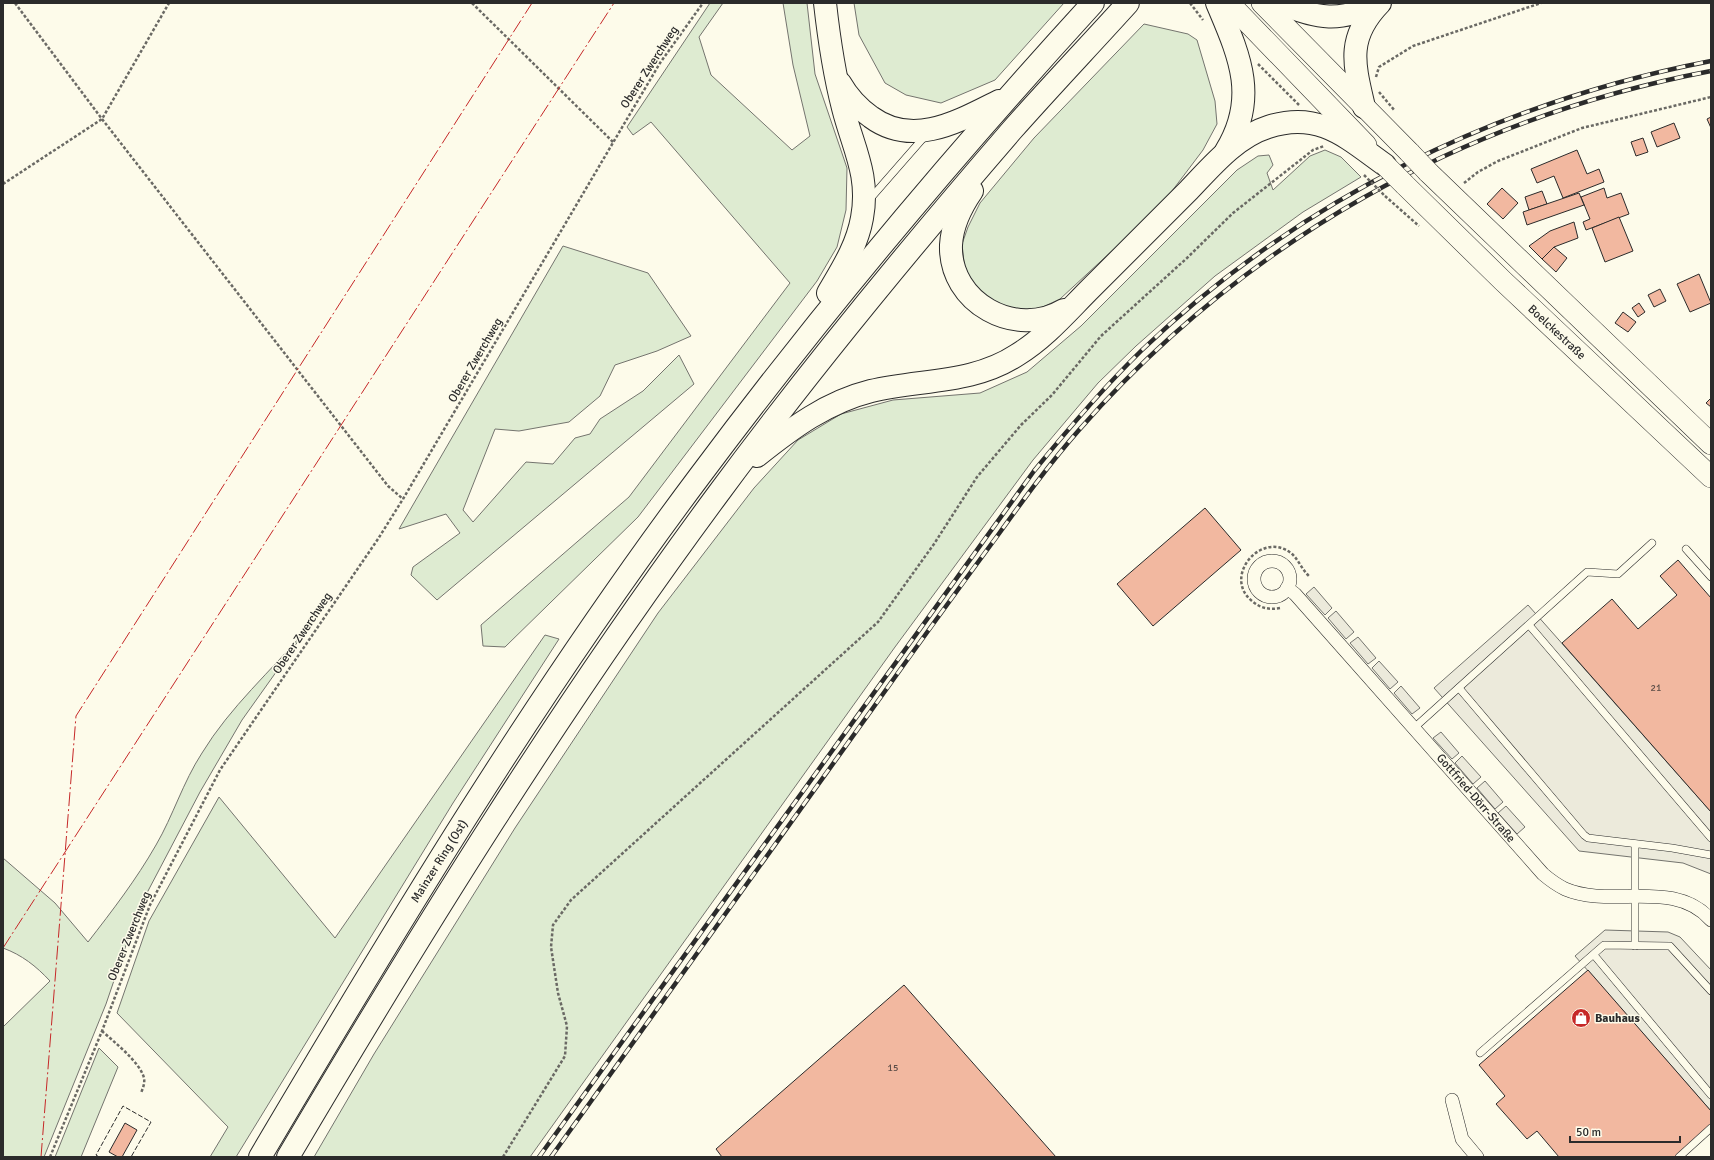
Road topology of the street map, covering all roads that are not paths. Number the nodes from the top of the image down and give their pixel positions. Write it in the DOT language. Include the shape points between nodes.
graph roads {
  1 [pos="825,3"];
  2 [pos="1093,3"];
  3 [pos="1128,3"];
  4 [pos="1217,3"];
  5 [pos="1229,3"];
  6 [pos="1262,3"];
  7 [pos="1280,3"];
  8 [pos="1378,3"];
  9 [pos="835,74"];
  10 [pos="1009,95"];
  11 [pos="1364,107"];
  12 [pos="1014,127"];
  13 [pos="930,130"];
  14 [pos="1223,156"];
  15 [pos="1384,165"];
  16 [pos="864,206"];
  17 [pos="1077,302"];
  18 [pos="782,367"];
  19 [pos="1711,444"];
  20 [pos="1711,477"];
  21 [pos="719,492"];
  22 [pos="1652,543"];
  23 [pos="1686,550"];
  24 [pos="1711,577"];
  25 [pos="1288,588"];
  26 [pos="1529,625"];
  27 [pos="1459,688"];
  28 [pos="1414,728"];
  29 [pos="1711,838"];
  30 [pos="1635,844"];
  31 [pos="1711,855"];
  32 [pos="1634,897"];
  33 [pos="1711,920"];
  34 [pos="1635,946"];
  35 [pos="1594,955"];
  36 [pos="1711,991"];
  37 [pos="1480,1053"];
  38 [pos="1711,1094"];
  39 [pos="1452,1100"];
  40 [pos="1711,1128"];
  41 [pos="260,1157"];
  42 [pos="288,1157"];
  43 [pos="1477,1157"];
  44 [pos="1679,1157"];
  1 -- 9 [label="highway"];
  2 -- 10 [label="highway"];
  3 -- 12 [label="highway"];
  4 -- 14 [label="highway" via="1238,53 1243,84 1239,122"];
  5 -- 15 [label="main road, Boelckestraße"];
  6 -- 11 [label="main road, Boelckestraße"];
  7 -- 8 [label="highway" via="1316,16 1332,17 1357,13"];
  8 -- 11 [label="highway" via="1364,23 1354,50 1354,67"];
  9 -- 13 [label="highway" via="854,103 876,121 890,128 906,131"];
  9 -- 16 [label="highway" via="863,173"];
  10 -- 13 [label="highway" via="963,119"];
  10 -- 18 [label="highway"];
  11 -- 19 [label="main road, Boelckestraße, bridge" via="1451,196"];
  12 -- 17 [label="highway" via="959,213 951,244 956,274 962,287 981,307 1011,319 1042,319 1058,314"];
  12 -- 21 [label="highway" via="900,260"];
  13 -- 16 [label="lane"];
  14 -- 15 [label="highway" via="1266,128 1296,122 1320,125 1338,131"];
  14 -- 17 [label="highway"];
  15 -- 20 [label="main road, Boelckestraße, bridge"];
  16 -- 18 [label="highway" via="859,232 848,259"];
  17 -- 21 [label="highway" via="1036,342 999,366 960,378 871,391 849,397 812,415 754,459"];
  18 -- 41 [label="highway, Mainzer Ring (Ost)" via="697,478 548,692 401,922"];
  21 -- 42 [label="highway, Mainzer Ring (Ost)" via="570,704 490,826"];
  22 -- 26 [label="lane" via="1618,574 1587,572"];
  23 -- 24 [label="lane"];
  25 -- 28 [label="street, Gottfried-Dörr-Straße"];
  26 -- 27 [label="lane"];
  26 -- 29 [label="lane"];
  27 -- 28 [label="lane"];
  27 -- 30 [label="lane" via="1584,835 1593,840"];
  28 -- 32 [label="street, Gottfried-Dörr-Straße" via="1543,874 1555,884 1585,894"];
  30 -- 31 [label="lane"];
  30 -- 32 [label="lane"];
  32 -- 33 [label="street, Gottfried-Dörr-Straße" via="1665,897 1679,900 1696,907"];
  32 -- 34 [label="lane"];
  34 -- 35 [label="lane" via="1604,945"];
  34 -- 36 [label="lane" via="1670,946"];
  35 -- 37 [label="lane"];
  35 -- 38 [label="lane"];
  39 -- 43 [label="street" via="1462,1139"];
  40 -- 44 [label="lane"];
}
